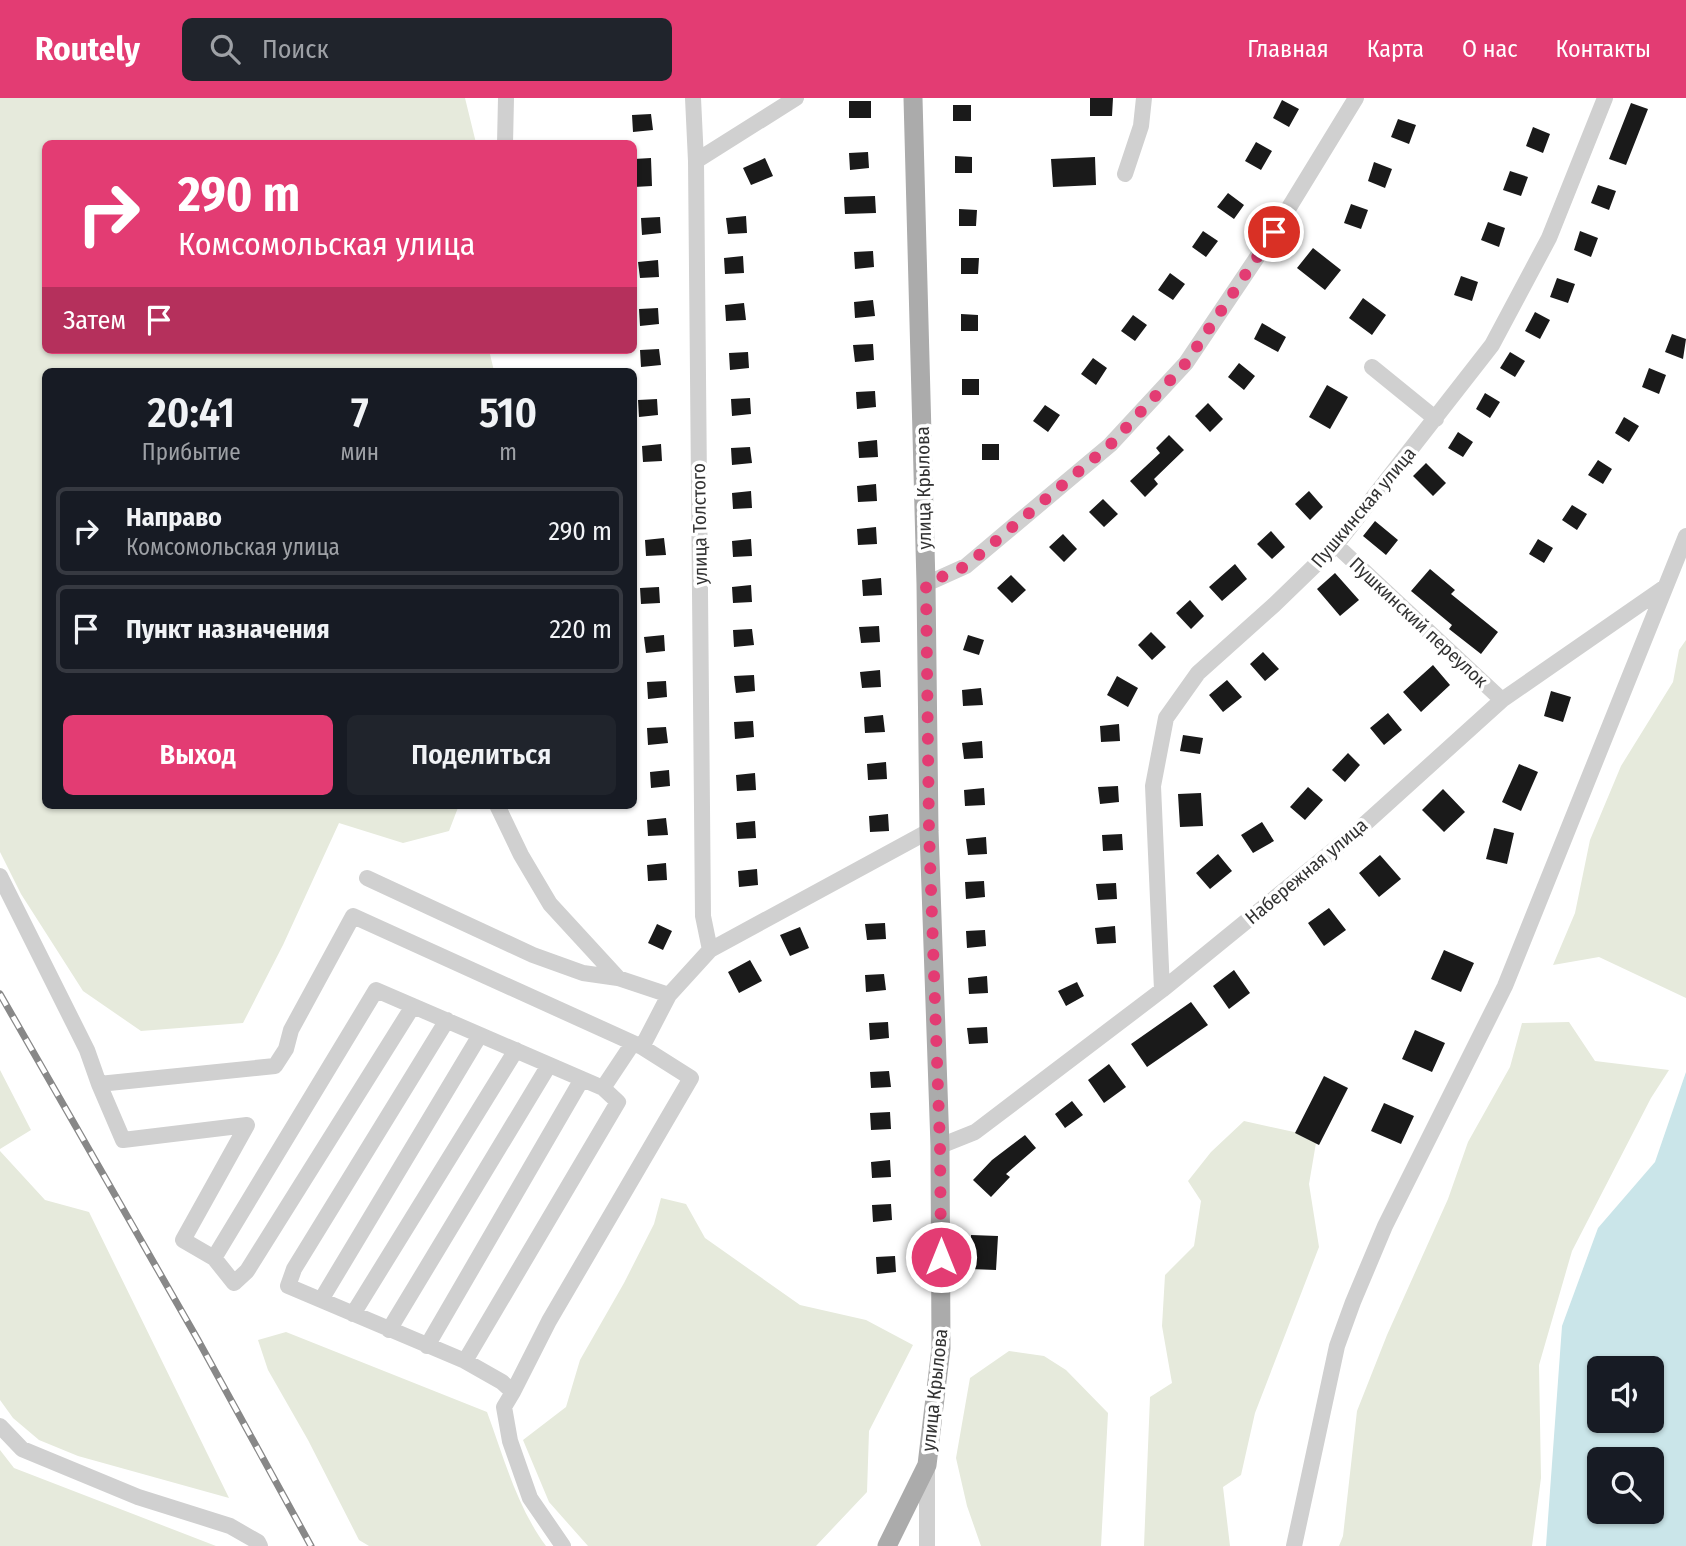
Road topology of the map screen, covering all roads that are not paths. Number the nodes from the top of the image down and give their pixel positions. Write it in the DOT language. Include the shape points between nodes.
graph roads {
  1 [pos="506,98"];
  2 [pos="693,98"];
  3 [pos="796,98"];
  4 [pos="913,98"];
  5 [pos="1144,98"];
  6 [pos="1356,98"];
  7 [pos="1605,98"];
  8 [pos="505,140"];
  9 [pos="696,161"];
  10 [pos="1125,174"];
  11 [pos="1372,368"];
  12 [pos="1436,419"];
  13 [pos="1686,536"];
  14 [pos="1336,544"];
  15 [pos="926,584"];
  16 [pos="1665,587"];
  17 [pos="1502,700"];
  18 [pos="499,809"];
  19 [pos="929,831"];
  20 [pos="0,876"];
  21 [pos="367,878"];
  22 [pos="710,950"];
  23 [pos="618,978"];
  24 [pos="1162,990"];
  25 [pos="669,995"];
  26 [pos="413,1006"];
  27 [pos="447,1020"];
  28 [pos="480,1035"];
  29 [pos="638,1045"];
  30 [pos="516,1050"];
  31 [pos="549,1065"];
  32 [pos="582,1079"];
  33 [pos="99,1084"];
  34 [pos="603,1088"];
  35 [pos="940,1146"];
  36 [pos="214,1258"];
  37 [pos="321,1300"];
  38 [pos="353,1314"];
  39 [pos="389,1330"];
  40 [pos="427,1346"];
  41 [pos="465,1361"];
  42 [pos="513,1392"];
  43 [pos="0,1426"];
  44 [pos="927,1465"];
  45 [pos="260,1546"];
  46 [pos="563,1546"];
  47 [pos="887,1546"];
  48 [pos="927,1546"];
  49 [pos="1294,1546"];
  1 -- 8 [label="street"];
  2 -- 9 [label="street, улица Толстого"];
  3 -- 9 [label="street"];
  4 -- 15 [label="main road, улица Крылова"];
  5 -- 10 [label="street" via="1142,126"];
  6 -- 15 [label="street" via="1186,363 1110,445 966,566"];
  7 -- 12 [label="street, Пушкинская улица" via="1549,238 1492,345"];
  9 -- 22 [label="street, улица Толстого" via="703,916"];
  11 -- 12 [label="street"];
  12 -- 14 [label="street, Пушкинская улица"];
  13 -- 16 [label="street"];
  14 -- 17 [label="street, Пушкинский переулок"];
  14 -- 24 [label="street, Пушкинская улица" via="1198,673 1166,718 1153,786"];
  15 -- 19 [label="main road, улица Крылова"];
  16 -- 17 [label="street, Набережная улица"];
  16 -- 49 [label="street" via="1505,986 1385,1226 1353,1302 1337,1346"];
  17 -- 24 [label="street, Набережная улица" via="1357,831"];
  18 -- 23 [label="street" via="550,904"];
  19 -- 22 [label="street"];
  19 -- 35 [label="main road, улица Крылова"];
  20 -- 33 [label="street" via="63,998"];
  21 -- 23 [label="street" via="533,955 583,973"];
  22 -- 25 [label="street"];
  23 -- 25 [label="street"];
  24 -- 35 [label="street, Набережная улица" via="975,1132"];
  25 -- 29 [label="street"];
  26 -- 27 [label="street"];
  26 -- 36 [label="street" via="376,990"];
  26 -- 36 [label="street" via="247,1271 234,1283"];
  27 -- 28 [label="street"];
  27 -- 37 [label="street" via="294,1269 288,1286"];
  28 -- 30 [label="street"];
  28 -- 37 [label="street"];
  29 -- 33 [label="street" via="353,916 275,1066"];
  29 -- 34 [label="street"];
  29 -- 42 [label="street" via="691,1078 549,1321"];
  30 -- 31 [label="street"];
  30 -- 38 [label="street"];
  31 -- 32 [label="street"];
  31 -- 39 [label="street"];
  32 -- 34 [label="street"];
  32 -- 40 [label="street"];
  33 -- 36 [label="street" via="123,1140 247,1125 183,1240"];
  34 -- 41 [label="street" via="618,1102"];
  35 -- 44 [label="main road, улица Крылова" via="942,1348"];
  37 -- 38 [label="street"];
  38 -- 39 [label="street"];
  39 -- 40 [label="street"];
  40 -- 41 [label="street"];
  41 -- 42 [label="street"];
  42 -- 46 [label="street" via="504,1407 510,1441 530,1497"];
  43 -- 45 [label="street" via="22,1449 138,1497 230,1526"];
  44 -- 47 [label="main road, улица Крылова"];
  44 -- 48 [label="street"];
}
